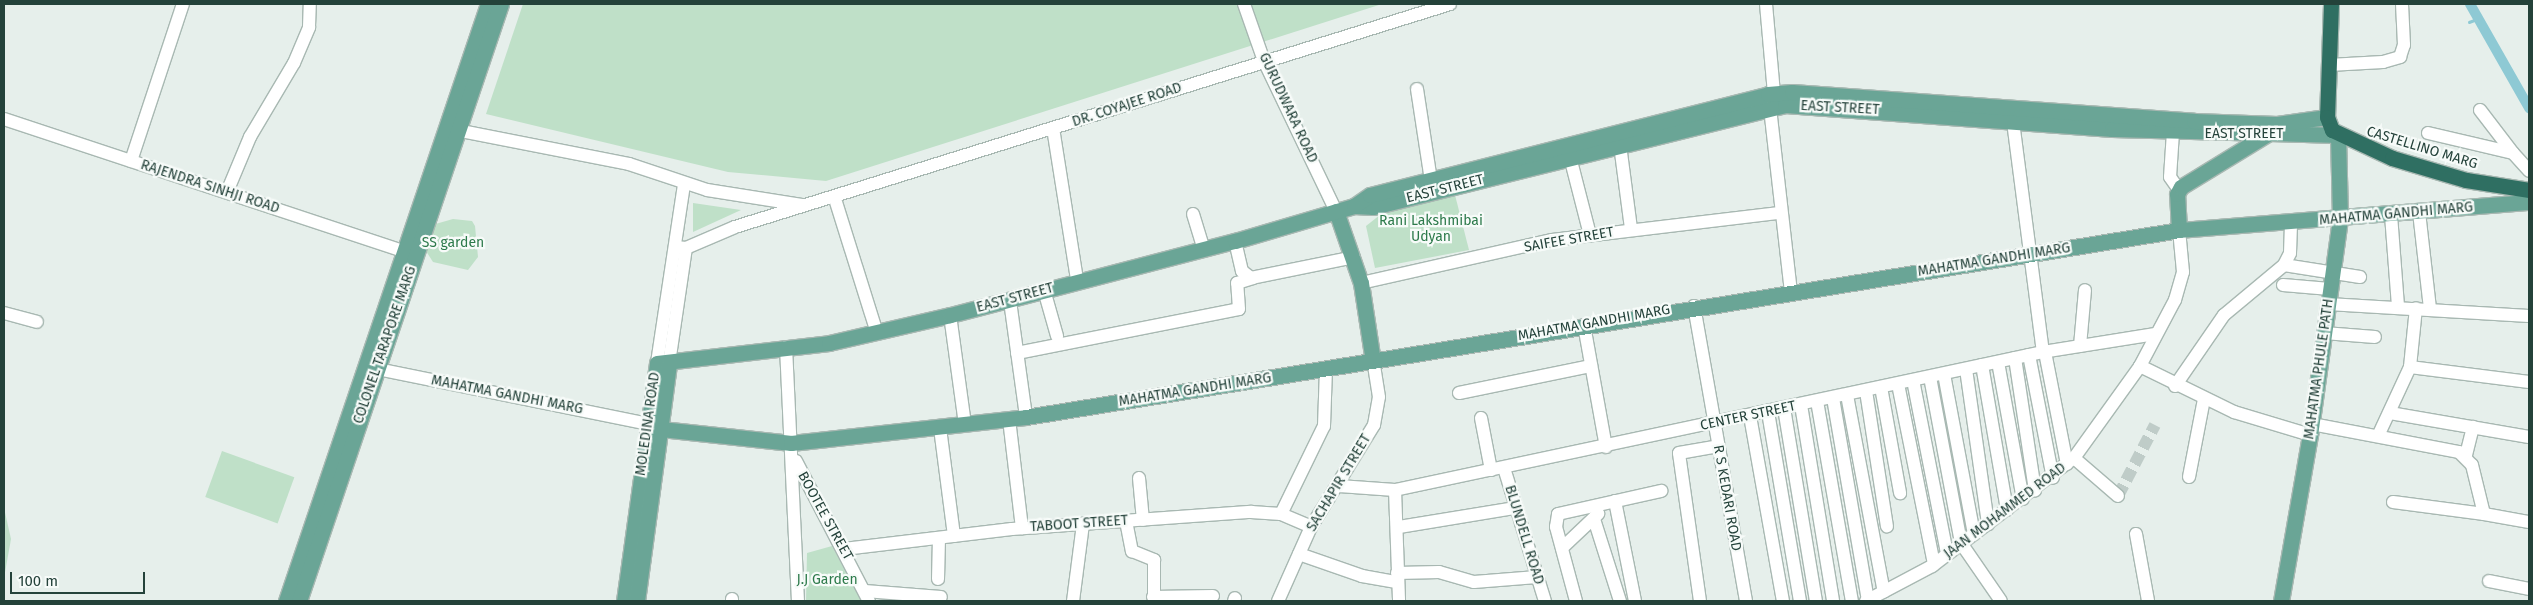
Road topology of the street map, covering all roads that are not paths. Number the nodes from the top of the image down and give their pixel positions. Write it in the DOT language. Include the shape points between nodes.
graph roads {
  1 [pos="183,4"];
  2 [pos="310,4"];
  3 [pos="488,4"];
  4 [pos="501,4"];
  5 [pos="1244,4"];
  6 [pos="1450,4"];
  7 [pos="1766,4"];
  8 [pos="2331,4"];
  9 [pos="2402,4"];
  10 [pos="1264,61"];
  11 [pos="2329,65"];
  12 [pos="1417,88"];
  13 [pos="1772,101"];
  14 [pos="2480,110"];
  15 [pos="2012,115"];
  16 [pos="4,119"];
  17 [pos="2327,124"];
  18 [pos="1053,128"];
  19 [pos="452,129"];
  20 [pos="2273,129"];
  21 [pos="2173,132"];
  22 [pos="2428,133"];
  23 [pos="1620,145"];
  24 [pos="2513,153"];
  25 [pos="1570,157"];
  26 [pos="131,161"];
  27 [pos="2529,171"];
  28 [pos="1431,180"];
  29 [pos="678,183"];
  30 [pos="2179,190"];
  31 [pos="2529,190"];
  32 [pos="226,192"];
  33 [pos="752,197"];
  34 [pos="836,198"];
  35 [pos="2529,202"];
  36 [pos="804,205"];
  37 [pos="1354,206"];
  38 [pos="1336,211"];
  39 [pos="2419,212"];
  40 [pos="1779,213"];
  41 [pos="1193,214"];
  42 [pos="2391,215"];
  43 [pos="2340,219"];
  44 [pos="754,221"];
  45 [pos="2297,222"];
  46 [pos="1631,229"];
  47 [pos="2179,230"];
  48 [pos="1590,235"];
  49 [pos="1235,240"];
  50 [pos="681,247"];
  51 [pos="1203,247"];
  52 [pos="410,253"];
  53 [pos="2028,254"];
  54 [pos="1354,258"];
  55 [pos="2284,265"];
  56 [pos="2332,272"];
  57 [pos="2360,277"];
  58 [pos="1253,278"];
  59 [pos="1077,280"];
  60 [pos="1361,283"];
  61 [pos="2283,285"];
  62 [pos="1044,290"];
  63 [pos="2085,290"];
  64 [pos="1792,292"];
  65 [pos="2329,297"];
  66 [pos="1010,300"];
  67 [pos="1694,306"];
  68 [pos="2398,307"];
  69 [pos="2416,308"];
  70 [pos="2430,309"];
  71 [pos="4,313"];
  72 [pos="950,315"];
  73 [pos="2529,316"];
  74 [pos="37,322"];
  75 [pos="1584,325"];
  76 [pos="877,333"];
  77 [pos="2324,333"];
  78 [pos="2156,334"];
  79 [pos="1057,336"];
  80 [pos="2376,337"];
  81 [pos="2080,346"];
  82 [pos="786,347"];
  83 [pos="2044,352"];
  84 [pos="1017,353"];
  85 [pos="2029,355"];
  86 [pos="2015,358"];
  87 [pos="1373,361"];
  88 [pos="1998,362"];
  89 [pos="663,363"];
  90 [pos="1982,365"];
  91 [pos="1591,366"];
  92 [pos="2140,366"];
  93 [pos="2410,367"];
  94 [pos="371,368"];
  95 [pos="1326,369"];
  96 [pos="1966,369"];
  97 [pos="1944,374"];
  98 [pos="1930,377"];
  99 [pos="1913,380"];
  100 [pos="2529,382"];
  101 [pos="1898,384"];
  102 [pos="2172,384"];
  103 [pos="1881,387"];
  104 [pos="1866,391"];
  105 [pos="1459,393"];
  106 [pos="1847,395"];
  107 [pos="1833,398"];
  108 [pos="2204,399"];
  109 [pos="1817,401"];
  110 [pos="1801,405"];
  111 [pos="1784,408"];
  112 [pos="1768,412"];
  113 [pos="2390,413"];
  114 [pos="1750,416"];
  115 [pos="1026,417"];
  116 [pos="1481,418"];
  117 [pos="1009,419"];
  118 [pos="1973,421"];
  119 [pos="1713,424"];
  120 [pos="1954,424"];
  121 [pos="965,425"];
  122 [pos="655,426"];
  123 [pos="2472,426"];
  124 [pos="940,428"];
  125 [pos="2311,430"];
  126 [pos="2378,436"];
  127 [pos="2529,438"];
  128 [pos="1718,446"];
  129 [pos="1606,447"];
  130 [pos="792,450"];
  131 [pos="2466,455"];
  132 [pos="2070,461"];
  133 [pos="1504,468"];
  134 [pos="1491,470"];
  135 [pos="2189,477"];
  136 [pos="1140,478"];
  137 [pos="2053,478"];
  138 [pos="1339,486"];
  139 [pos="1395,490"];
  140 [pos="2035,490"];
  141 [pos="1661,491"];
  142 [pos="2113,491"];
  143 [pos="1900,493"];
  144 [pos="2023,499"];
  145 [pos="1610,502"];
  146 [pos="2393,502"];
  147 [pos="1515,508"];
  148 [pos="2007,510"];
  149 [pos="1281,514"];
  150 [pos="2484,514"];
  151 [pos="1594,519"];
  152 [pos="1143,520"];
  153 [pos="1126,521"];
  154 [pos="2529,522"];
  155 [pos="1082,524"];
  156 [pos="1988,524"];
  157 [pos="1887,526"];
  158 [pos="1311,527"];
  159 [pos="1399,527"];
  160 [pos="1022,528"];
  161 [pos="1974,534"];
  162 [pos="2136,534"];
  163 [pos="954,536"];
  164 [pos="940,538"];
  165 [pos="1961,544"];
  166 [pos="1562,548"];
  167 [pos="844,549"];
  168 [pos="1299,554"];
  169 [pos="1947,554"];
  170 [pos="1934,564"];
  171 [pos="1537,577"];
  172 [pos="1397,578"];
  173 [pos="938,579"];
  174 [pos="2488,581"];
  175 [pos="2529,588"];
  176 [pos="1884,592"];
  177 [pos="867,596"];
  178 [pos="1213,596"];
  179 [pos="941,597"];
  180 [pos="1154,599"];
  181 [pos="286,601"];
  182 [pos="299,601"];
  183 [pos="624,601"];
  184 [pos="637,601"];
  185 [pos="798,601"];
  186 [pos="1073,601"];
  187 [pos="1278,601"];
  188 [pos="1400,601"];
  189 [pos="1545,601"];
  190 [pos="1576,601"];
  191 [pos="1620,601"];
  192 [pos="1635,601"];
  193 [pos="1700,601"];
  194 [pos="1746,601"];
  195 [pos="1783,601"];
  196 [pos="1800,601"];
  197 [pos="1816,601"];
  198 [pos="1833,601"];
  199 [pos="1852,601"];
  200 [pos="1867,601"];
  201 [pos="2001,601"];
  202 [pos="2148,601"];
  203 [pos="2280,601"];
  1 -- 26 [label="street"];
  2 -- 32 [label="street" via="309,27 294,63 250,137"];
  3 -- 19 [label="main road, COLONEL TARAPORE MARG"];
  4 -- 19 [label="main road, COLONEL TARAPORE MARG"];
  5 -- 10 [label="street, GURUDWARA ROAD"];
  6 -- 10 [label="street, DR. COYAJEE ROAD"];
  7 -- 13 [label="street"];
  8 -- 11 [label="highway"];
  9 -- 11 [label="street" via="2404,46 2400,57 2383,62"];
  10 -- 18 [label="street, DR. COYAJEE ROAD"];
  10 -- 38 [label="street, GURUDWARA ROAD"];
  11 -- 17 [label="highway"];
  12 -- 28 [label="street"];
  13 -- 15 [label="main road, EAST STREET"];
  13 -- 23 [label="main road, EAST STREET"];
  13 -- 28 [label="main road, EAST STREET"];
  13 -- 40 [label="street"];
  14 -- 24 [label="street"];
  15 -- 20 [label="main road, EAST STREET"];
  15 -- 21 [label="main road, EAST STREET"];
  15 -- 53 [label="street"];
  16 -- 26 [label="street, RAJENDRA SINHJI ROAD"];
  17 -- 20 [label="main road, EAST STREET"];
  17 -- 20 [label="main road, EAST STREET"];
  17 -- 31 [label="highway, CASTELLINO MARG" via="2392,158 2466,180"];
  17 -- 43 [label="main road, MAHATMA PHULE PATH"];
  18 -- 34 [label="street, DR. COYAJEE ROAD"];
  18 -- 59 [label="street"];
  19 -- 29 [label="street" via="629,164"];
  19 -- 52 [label="main road, COLONEL TARAPORE MARG"];
  20 -- 21 [label="main road, EAST STREET"];
  20 -- 30 [label="main road"];
  21 -- 30 [label="street" via="2170,177"];
  22 -- 24 [label="street"];
  23 -- 25 [label="main road, EAST STREET"];
  23 -- 46 [label="street"];
  24 -- 27 [label="street"];
  25 -- 37 [label="main road, EAST STREET" via="1373,207"];
  25 -- 48 [label="street"];
  26 -- 32 [label="street, RAJENDRA SINHJI ROAD"];
  28 -- 37 [label="main road, EAST STREET" via="1370,196"];
  29 -- 33 [label="street"];
  29 -- 50 [label="street"];
  30 -- 47 [label="main road"];
  32 -- 52 [label="street, RAJENDRA SINHJI ROAD"];
  33 -- 36 [label="street"];
  33 -- 44 [label="street" via="757,212"];
  34 -- 36 [label="street, DR. COYAJEE ROAD"];
  34 -- 76 [label="street"];
  35 -- 39 [label="main road, MAHATMA GANDHI MARG"];
  36 -- 44 [label="street, DR. COYAJEE ROAD"];
  37 -- 38 [label="main road, EAST STREET"];
  38 -- 49 [label="main road, EAST STREET"];
  38 -- 54 [label="main road"];
  39 -- 42 [label="main road, MAHATMA GANDHI MARG"];
  39 -- 70 [label="street"];
  40 -- 46 [label="street, SAIFEE STREET"];
  40 -- 64 [label="street"];
  41 -- 51 [label="street"];
  42 -- 43 [label="main road, MAHATMA GANDHI MARG"];
  42 -- 68 [label="street"];
  43 -- 45 [label="main road, MAHATMA GANDHI MARG"];
  43 -- 56 [label="main road, MAHATMA PHULE PATH"];
  44 -- 50 [label="street, DR. COYAJEE ROAD"];
  45 -- 47 [label="main road, MAHATMA GANDHI MARG"];
  45 -- 55 [label="street"];
  46 -- 48 [label="street, SAIFEE STREET"];
  47 -- 53 [label="main road, MAHATMA GANDHI MARG"];
  47 -- 78 [label="street, JAAN MOHAMMED ROAD" via="2183,272 2175,300"];
  48 -- 60 [label="street, SAIFEE STREET"];
  49 -- 51 [label="main road, EAST STREET"];
  49 -- 58 [label="street" via="1242,271"];
  50 -- 89 [label="street"];
  51 -- 59 [label="main road, EAST STREET"];
  52 -- 94 [label="main road, COLONEL TARAPORE MARG"];
  53 -- 64 [label="main road, MAHATMA GANDHI MARG"];
  53 -- 83 [label="street"];
  54 -- 58 [label="street"];
  54 -- 60 [label="main road"];
  55 -- 56 [label="street"];
  55 -- 102 [label="street" via="2224,315"];
  56 -- 57 [label="street"];
  56 -- 65 [label="main road, MAHATMA PHULE PATH"];
  58 -- 84 [label="street" via="1237,282 1239,309"];
  59 -- 62 [label="main road, EAST STREET"];
  60 -- 87 [label="main road"];
  61 -- 65 [label="street"];
  62 -- 66 [label="main road, EAST STREET"];
  62 -- 79 [label="street"];
  63 -- 81 [label="street"];
  64 -- 67 [label="main road, MAHATMA GANDHI MARG"];
  65 -- 68 [label="street"];
  65 -- 77 [label="main road, MAHATMA PHULE PATH"];
  66 -- 72 [label="main road, EAST STREET"];
  66 -- 84 [label="street"];
  67 -- 75 [label="main road, MAHATMA GANDHI MARG"];
  67 -- 119 [label="street, R S KEDARI ROAD"];
  68 -- 69 [label="street"];
  69 -- 70 [label="street"];
  69 -- 93 [label="street"];
  70 -- 73 [label="street"];
  71 -- 74 [label="street"];
  72 -- 76 [label="main road, EAST STREET"];
  72 -- 121 [label="street"];
  75 -- 87 [label="main road, MAHATMA GANDHI MARG"];
  75 -- 91 [label="street"];
  76 -- 82 [label="main road, EAST STREET"];
  77 -- 80 [label="street"];
  77 -- 125 [label="main road, MAHATMA PHULE PATH"];
  78 -- 81 [label="street, CENTER STREET"];
  78 -- 92 [label="street, JAAN MOHAMMED ROAD"];
  81 -- 83 [label="street, CENTER STREET"];
  82 -- 89 [label="main road, EAST STREET"];
  82 -- 130 [label="street"];
  83 -- 85 [label="street, CENTER STREET"];
  83 -- 132 [label="street"];
  84 -- 115 [label="street"];
  85 -- 86 [label="street, CENTER STREET"];
  85 -- 137 [label="street"];
  86 -- 88 [label="street, CENTER STREET"];
  86 -- 140 [label="street"];
  87 -- 95 [label="main road, MAHATMA GANDHI MARG"];
  87 -- 138 [label="street, SACHAPIR STREET" via="1379,397 1374,425"];
  88 -- 90 [label="street, CENTER STREET"];
  88 -- 144 [label="street"];
  89 -- 122 [label="main road, MOLEDINA ROAD"];
  90 -- 96 [label="street, CENTER STREET"];
  90 -- 148 [label="street"];
  91 -- 105 [label="street"];
  91 -- 129 [label="street"];
  92 -- 102 [label="street"];
  92 -- 132 [label="street, JAAN MOHAMMED ROAD"];
  93 -- 100 [label="street"];
  93 -- 113 [label="street"];
  94 -- 122 [label="street, MAHATMA GANDHI MARG"];
  94 -- 181 [label="main road, COLONEL TARAPORE MARG"];
  94 -- 182 [label="main road, COLONEL TARAPORE MARG"];
  95 -- 115 [label="main road, MAHATMA GANDHI MARG"];
  95 -- 149 [label="street" via="1324,426"];
  96 -- 97 [label="street, CENTER STREET"];
  96 -- 118 [label="street"];
  97 -- 98 [label="street, CENTER STREET"];
  97 -- 120 [label="street"];
  98 -- 99 [label="street, CENTER STREET"];
  98 -- 165 [label="street"];
  99 -- 101 [label="street, CENTER STREET"];
  99 -- 169 [label="street"];
  101 -- 103 [label="street, CENTER STREET"];
  101 -- 170 [label="street"];
  102 -- 108 [label="street"];
  103 -- 104 [label="street, CENTER STREET"];
  103 -- 143 [label="street"];
  104 -- 106 [label="street, CENTER STREET"];
  104 -- 157 [label="street"];
  106 -- 107 [label="street, CENTER STREET"];
  106 -- 176 [label="street"];
  107 -- 109 [label="street, CENTER STREET"];
  107 -- 200 [label="street"];
  108 -- 125 [label="street"];
  108 -- 135 [label="street"];
  109 -- 110 [label="street, CENTER STREET"];
  109 -- 199 [label="street"];
  110 -- 111 [label="street, CENTER STREET"];
  110 -- 198 [label="street"];
  111 -- 112 [label="street, CENTER STREET"];
  111 -- 197 [label="street"];
  112 -- 114 [label="street, CENTER STREET"];
  112 -- 196 [label="street"];
  113 -- 123 [label="street"];
  113 -- 126 [label="street"];
  114 -- 119 [label="street, CENTER STREET"];
  114 -- 195 [label="street"];
  115 -- 117 [label="main road, MAHATMA GANDHI MARG"];
  116 -- 134 [label="street"];
  117 -- 121 [label="main road, MAHATMA GANDHI MARG"];
  117 -- 160 [label="street"];
  118 -- 120 [label="street"];
  118 -- 156 [label="street"];
  119 -- 128 [label="street, R S KEDARI ROAD"];
  119 -- 129 [label="street, CENTER STREET"];
  120 -- 161 [label="street"];
  121 -- 124 [label="main road, MAHATMA GANDHI MARG"];
  122 -- 130 [label="main road, MAHATMA GANDHI MARG"];
  122 -- 183 [label="main road, MOLEDINA ROAD"];
  122 -- 184 [label="main road, MOLEDINA ROAD"];
  123 -- 127 [label="street"];
  123 -- 131 [label="street"];
  124 -- 130 [label="main road, MAHATMA GANDHI MARG"];
  124 -- 163 [label="street"];
  125 -- 126 [label="street"];
  125 -- 203 [label="main road, MAHATMA PHULE PATH"];
  126 -- 131 [label="street"];
  128 -- 193 [label="street" via="1679,453"];
  128 -- 194 [label="street, R S KEDARI ROAD"];
  129 -- 133 [label="street, CENTER STREET"];
  130 -- 167 [label="street, BOOTEE STREET"];
  130 -- 185 [label="street"];
  131 -- 150 [label="street"];
  132 -- 137 [label="street, JAAN MOHAMMED ROAD"];
  132 -- 142 [label="street"];
  133 -- 134 [label="street, CENTER STREET"];
  133 -- 147 [label="street, BLUNDELL ROAD"];
  134 -- 139 [label="street, CENTER STREET"];
  136 -- 152 [label="street"];
  137 -- 140 [label="street, JAAN MOHAMMED ROAD"];
  138 -- 139 [label="street, CENTER STREET"];
  138 -- 158 [label="street, SACHAPIR STREET"];
  139 -- 159 [label="street"];
  140 -- 144 [label="street, JAAN MOHAMMED ROAD"];
  141 -- 145 [label="street"];
  144 -- 148 [label="street, JAAN MOHAMMED ROAD"];
  145 -- 151 [label="street"];
  145 -- 166 [label="street" via="1558,514 1556,527"];
  145 -- 192 [label="street"];
  146 -- 150 [label="street"];
  147 -- 159 [label="street"];
  147 -- 171 [label="street, BLUNDELL ROAD"];
  148 -- 156 [label="street, JAAN MOHAMMED ROAD"];
  149 -- 152 [label="street, TABOOT STREET"];
  149 -- 158 [label="street, TABOOT STREET"];
  150 -- 154 [label="street"];
  151 -- 166 [label="street"];
  151 -- 191 [label="street"];
  152 -- 153 [label="street, TABOOT STREET"];
  153 -- 155 [label="street, TABOOT STREET"];
  153 -- 180 [label="street" via="1132,551 1154,560"];
  155 -- 160 [label="street, TABOOT STREET"];
  155 -- 186 [label="street"];
  156 -- 161 [label="street, JAAN MOHAMMED ROAD"];
  158 -- 168 [label="street, SACHAPIR STREET"];
  159 -- 172 [label="street"];
  160 -- 163 [label="street, TABOOT STREET"];
  161 -- 165 [label="street, JAAN MOHAMMED ROAD"];
  162 -- 202 [label="street"];
  163 -- 164 [label="street, TABOOT STREET"];
  164 -- 167 [label="street, TABOOT STREET"];
  164 -- 173 [label="street"];
  165 -- 169 [label="street, JAAN MOHAMMED ROAD"];
  165 -- 201 [label="street"];
  166 -- 190 [label="street"];
  167 -- 177 [label="street, BOOTEE STREET"];
  168 -- 172 [label="street" via="1362,576"];
  168 -- 187 [label="street, SACHAPIR STREET"];
  169 -- 170 [label="street, JAAN MOHAMMED ROAD"];
  170 -- 176 [label="street, JAAN MOHAMMED ROAD"];
  171 -- 172 [label="street" via="1474,582 1439,572"];
  171 -- 189 [label="street, BLUNDELL ROAD"];
  172 -- 188 [label="street"];
  174 -- 175 [label="street"];
  176 -- 200 [label="street, JAAN MOHAMMED ROAD"];
  177 -- 179 [label="street"];
  178 -- 180 [label="street"];
}
